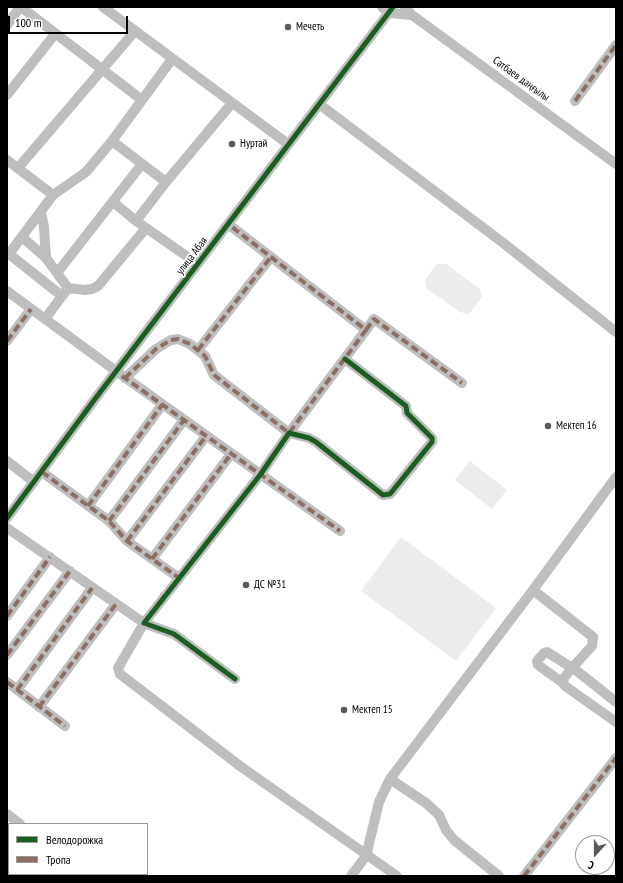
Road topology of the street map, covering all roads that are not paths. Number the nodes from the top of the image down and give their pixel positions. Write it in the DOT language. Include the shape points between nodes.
graph roads {
  1 [pos="20,7"];
  2 [pos="103,7"];
  3 [pos="405,7"];
  4 [pos="388,9"];
  5 [pos="412,15"];
  6 [pos="7,25"];
  7 [pos="135,31"];
  8 [pos="55,34"];
  9 [pos="616,45"];
  10 [pos="172,59"];
  11 [pos="102,69"];
  12 [pos="7,95"];
  13 [pos="142,100"];
  14 [pos="575,101"];
  15 [pos="232,103"];
  16 [pos="318,104"];
  17 [pos="112,141"];
  18 [pos="288,144"];
  19 [pos="7,160"];
  20 [pos="142,164"];
  21 [pos="616,164"];
  22 [pos="18,168"];
  23 [pos="166,182"];
  24 [pos="53,195"];
  25 [pos="112,202"];
  26 [pos="41,212"];
  27 [pos="136,221"];
  28 [pos="228,224"];
  29 [pos="146,228"];
  30 [pos="22,237"];
  31 [pos="271,257"];
  32 [pos="46,258"];
  33 [pos="198,264"];
  34 [pos="57,273"];
  35 [pos="7,291"];
  36 [pos="65,292"];
  37 [pos="31,309"];
  38 [pos="45,319"];
  39 [pos="366,330"];
  40 [pos="616,332"];
  41 [pos="7,341"];
  42 [pos="198,350"];
  43 [pos="345,359"];
  44 [pos="116,371"];
  45 [pos="125,378"];
  46 [pos="462,383"];
  47 [pos="162,405"];
  48 [pos="184,420"];
  49 [pos="289,433"];
  50 [pos="206,436"];
  51 [pos="231,454"];
  52 [pos="7,461"];
  53 [pos="42,472"];
  54 [pos="260,475"];
  55 [pos="616,477"];
  56 [pos="34,482"];
  57 [pos="88,506"];
  58 [pos="7,518"];
  59 [pos="109,520"];
  60 [pos="7,528"];
  61 [pos="340,531"];
  62 [pos="127,541"];
  63 [pos="50,558"];
  64 [pos="152,559"];
  65 [pos="70,572"];
  66 [pos="179,578"];
  67 [pos="92,588"];
  68 [pos="533,590"];
  69 [pos="116,604"];
  70 [pos="7,616"];
  71 [pos="144,623"];
  72 [pos="7,654"];
  73 [pos="572,668"];
  74 [pos="234,679"];
  75 [pos="564,681"];
  76 [pos="7,682"];
  77 [pos="17,690"];
  78 [pos="616,702"];
  79 [pos="39,707"];
  80 [pos="616,722"];
  81 [pos="65,726"];
  82 [pos="616,758"];
  83 [pos="390,779"];
  84 [pos="7,814"];
  85 [pos="19,823"];
  86 [pos="366,856"];
  87 [pos="351,876"];
  88 [pos="397,876"];
  89 [pos="498,876"];
  90 [pos="524,876"];
  1 -- 6 [label="street"];
  1 -- 8 [label="street"];
  2 -- 7 [label="street"];
  3 -- 5 [label="street, Сәтбаев даңғылы"];
  4 -- 5 [label="street"];
  4 -- 16 [label="street, улица Абая"];
  5 -- 21 [label="street, Сәтбаев даңғылы"];
  7 -- 10 [label="street"];
  7 -- 11 [label="street"];
  8 -- 11 [label="street"];
  8 -- 12 [label="street"];
  9 -- 14 [label="street"];
  10 -- 13 [label="street"];
  10 -- 15 [label="street"];
  11 -- 13 [label="street"];
  11 -- 22 [label="street"];
  13 -- 17 [label="street"];
  15 -- 18 [label="street"];
  15 -- 23 [label="street"];
  16 -- 18 [label="street, улица Абая"];
  16 -- 40 [label="street" via="502,242"];
  17 -- 20 [label="street"];
  17 -- 24 [label="street" via="86,172"];
  18 -- 28 [label="street, улица Абая"];
  19 -- 22 [label="street"];
  20 -- 23 [label="street"];
  20 -- 25 [label="street"];
  22 -- 24 [label="street"];
  23 -- 27 [label="street"];
  24 -- 26 [label="street"];
  25 -- 27 [label="street"];
  25 -- 34 [label="street"];
  26 -- 30 [label="street"];
  26 -- 32 [label="street"];
  27 -- 29 [label="street"];
  28 -- 31 [label="street"];
  28 -- 33 [label="street, улица Абая"];
  29 -- 33 [label="street"];
  29 -- 36 [label="street" via="98,286"];
  30 -- 32 [label="street"];
  30 -- 36 [label="street" via="9,254"];
  31 -- 39 [label="street"];
  31 -- 42 [label="street"];
  32 -- 34 [label="street"];
  33 -- 44 [label="street, улица Абая"];
  34 -- 36 [label="street"];
  35 -- 37 [label="street"];
  36 -- 38 [label="street"];
  37 -- 38 [label="street"];
  37 -- 41 [label="street"];
  38 -- 44 [label="street"];
  39 -- 43 [label="street"];
  39 -- 46 [label="street" via="374,320"];
  42 -- 45 [label="street" via="185,341 170,340 156,349"];
  42 -- 49 [label="street" via="209,362 214,375"];
  43 -- 49 [label="street"];
  43 -- 49 [label="street" via="406,406 407,413 432,438 432,442 390,494 383,495 316,442"];
  44 -- 45 [label="street"];
  44 -- 53 [label="street, улица Абая"];
  45 -- 47 [label="street"];
  47 -- 48 [label="street"];
  47 -- 57 [label="street"];
  48 -- 50 [label="street"];
  48 -- 59 [label="street"];
  49 -- 54 [label="street"];
  50 -- 51 [label="street"];
  50 -- 62 [label="street"];
  51 -- 54 [label="street"];
  51 -- 64 [label="street"];
  52 -- 56 [label="street"];
  53 -- 56 [label="street, улица Абая"];
  53 -- 57 [label="street"];
  54 -- 61 [label="street"];
  54 -- 66 [label="street"];
  55 -- 68 [label="street"];
  56 -- 58 [label="street, улица Абая"];
  57 -- 59 [label="street"];
  59 -- 62 [label="street"];
  60 -- 63 [label="street"];
  62 -- 64 [label="street"];
  63 -- 65 [label="street"];
  63 -- 70 [label="street"];
  64 -- 66 [label="street"];
  65 -- 67 [label="street"];
  65 -- 72 [label="street"];
  66 -- 71 [label="street"];
  67 -- 69 [label="street"];
  67 -- 77 [label="street"];
  68 -- 73 [label="street" via="592,636 592,646"];
  68 -- 83 [label="street"];
  69 -- 71 [label="street"];
  69 -- 79 [label="street"];
  71 -- 74 [label="street" via="174,634"];
  71 -- 86 [label="street" via="118,668 120,674 240,766"];
  73 -- 75 [label="street"];
  73 -- 75 [label="street" via="547,652 538,661 538,665"];
  73 -- 78 [label="street"];
  75 -- 80 [label="street" via="565,686"];
  76 -- 77 [label="street"];
  77 -- 79 [label="street"];
  79 -- 81 [label="street"];
  82 -- 90 [label="street"];
  83 -- 86 [label="street" via="379,802"];
  83 -- 89 [label="street" via="426,803 439,815 454,840"];
  84 -- 85 [label="street"];
  86 -- 87 [label="street"];
  86 -- 88 [label="street"];
}
